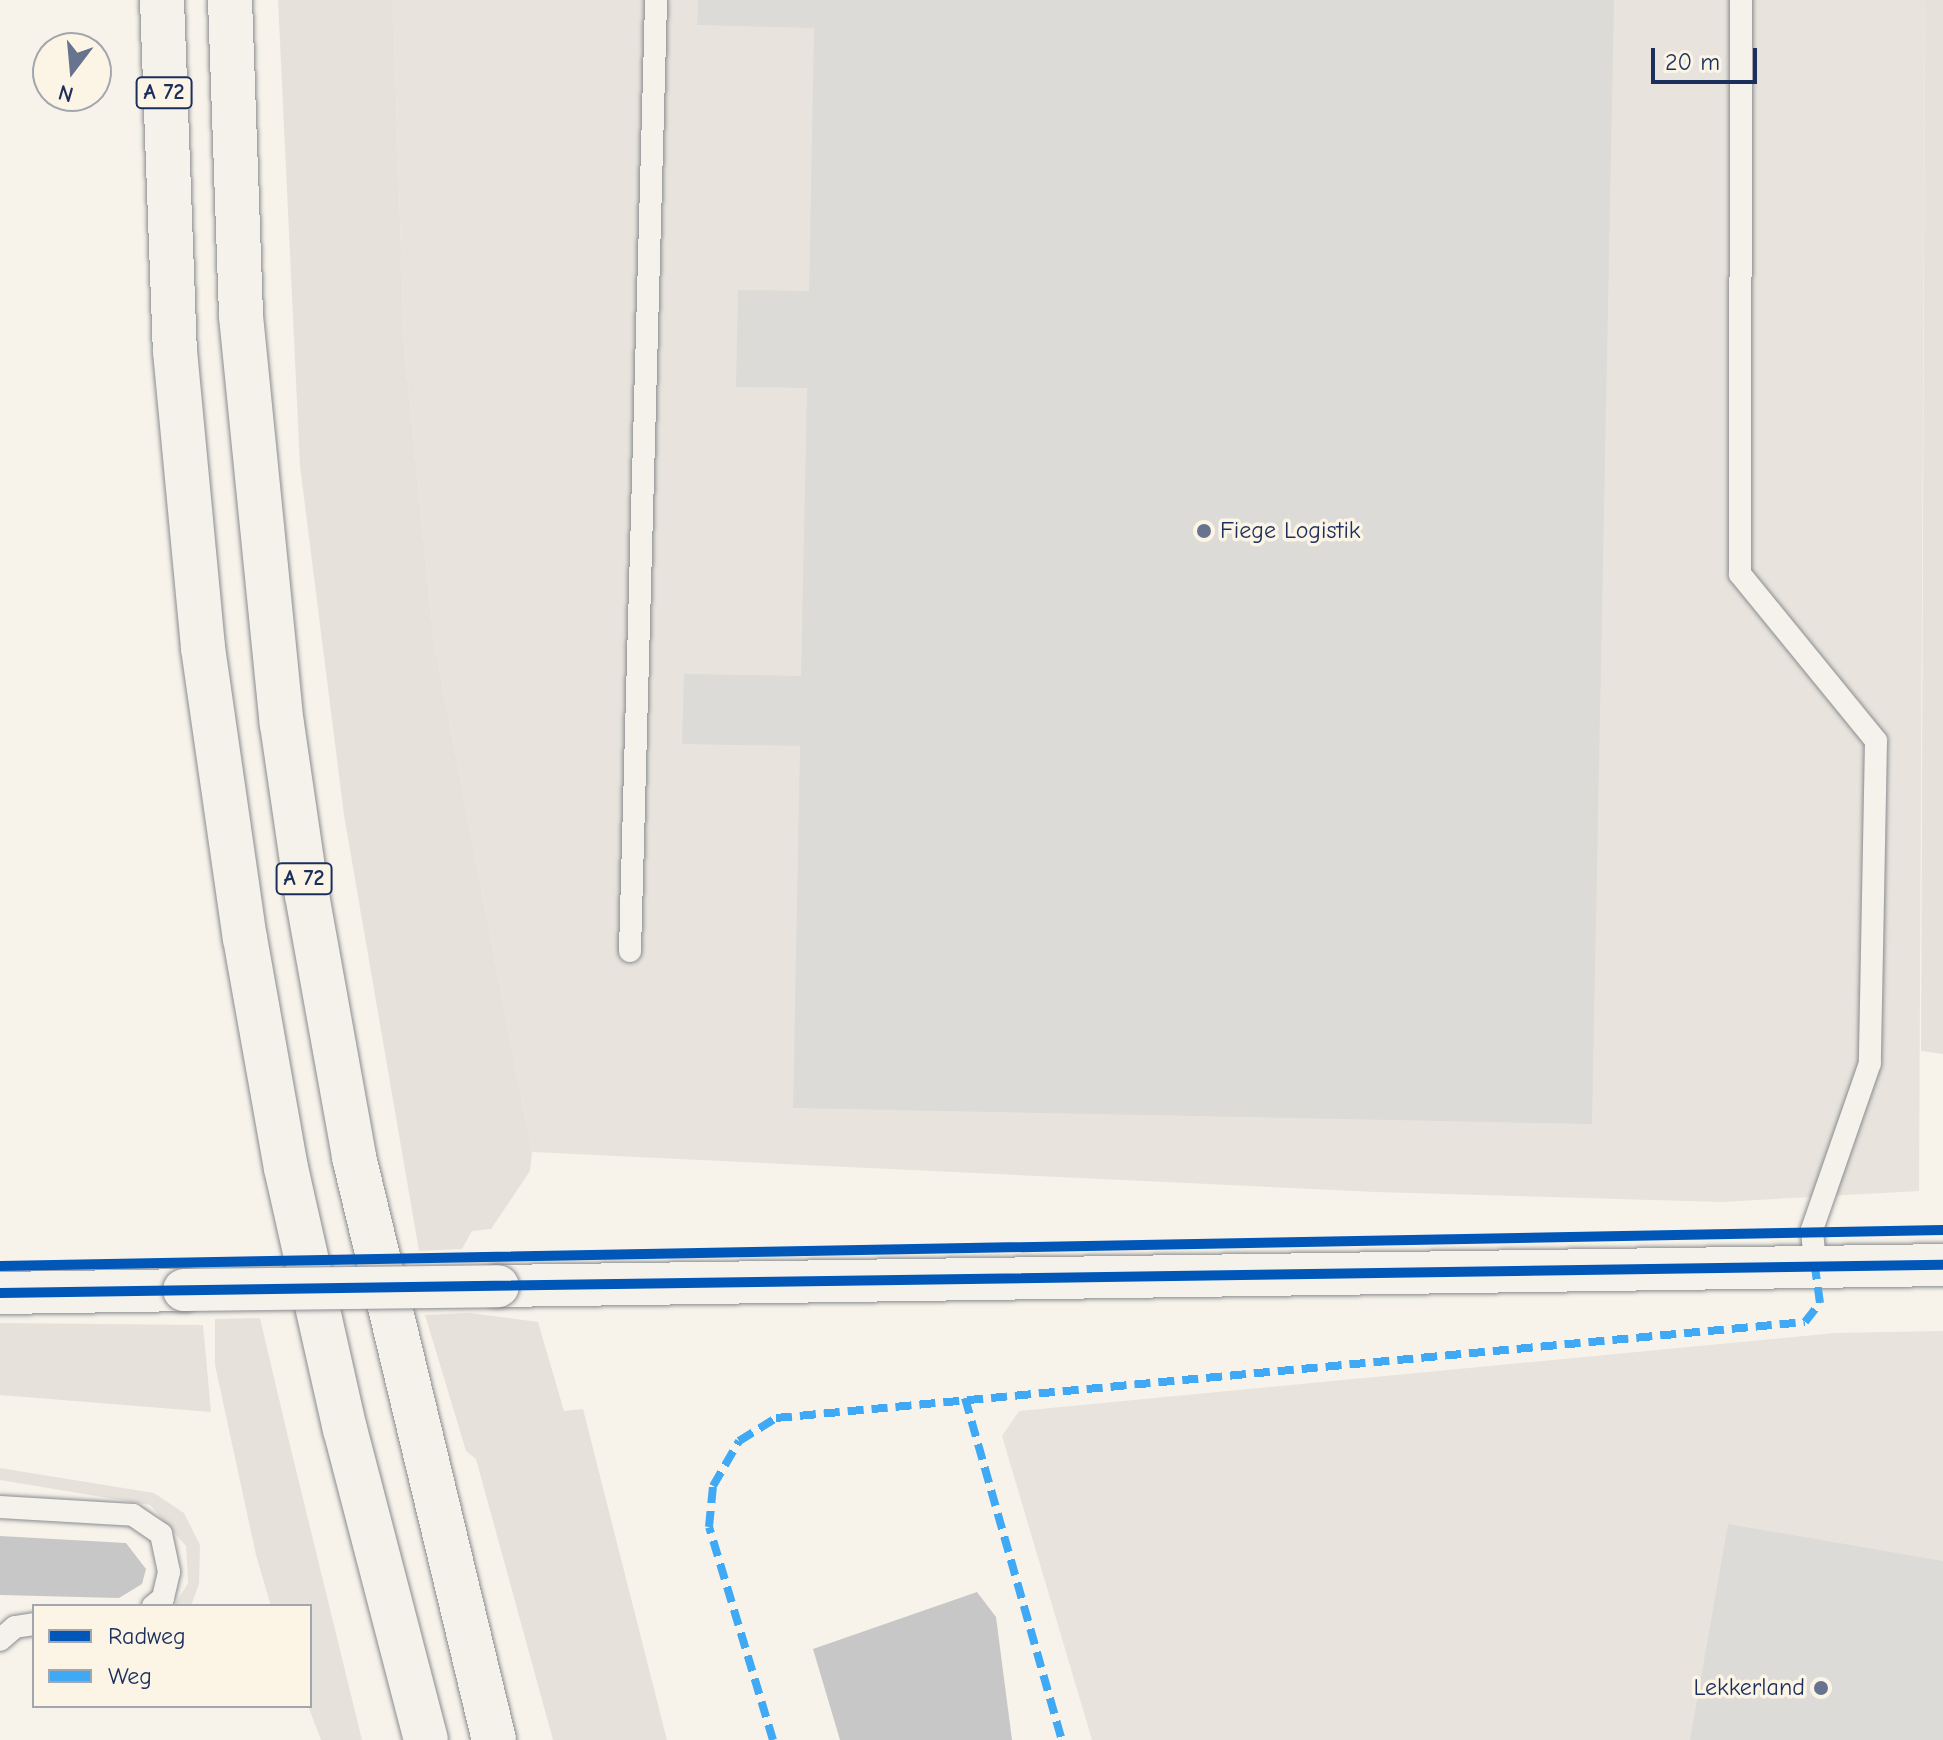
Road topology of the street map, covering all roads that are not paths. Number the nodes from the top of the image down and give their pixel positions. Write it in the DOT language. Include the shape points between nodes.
graph roads {
  1 [pos="162,0"];
  2 [pos="230,0"];
  3 [pos="656,0"];
  4 [pos="1741,0"];
  5 [pos="630,951"];
  6 [pos="1943,1265"];
  7 [pos="1815,1267"];
  8 [pos="0,1293"];
  9 [pos="0,1507"];
  10 [pos="156,1604"];
  11 [pos="32,1624"];
  12 [pos="0,1640"];
  13 [pos="426,1740"];
  14 [pos="494,1740"];
  1 -- 13 [label="highway, A 72" via="175,351 203,648 245,938 286,1168 345,1429"];
  2 -- 14 [label="highway, A 72" via="241,316 282,724 309,910 354,1157"];
  3 -- 5 [label="lane"];
  4 -- 7 [label="lane" via="1740,574 1876,741 1870,1063 1812,1230"];
  6 -- 7 [label="street"];
  7 -- 8 [label="street, bridge"];
  9 -- 10 [label="lane" via="133,1515 161,1534 169,1572 163,1598"];
  11 -- 12 [label="lane" via="15,1627"];
}
